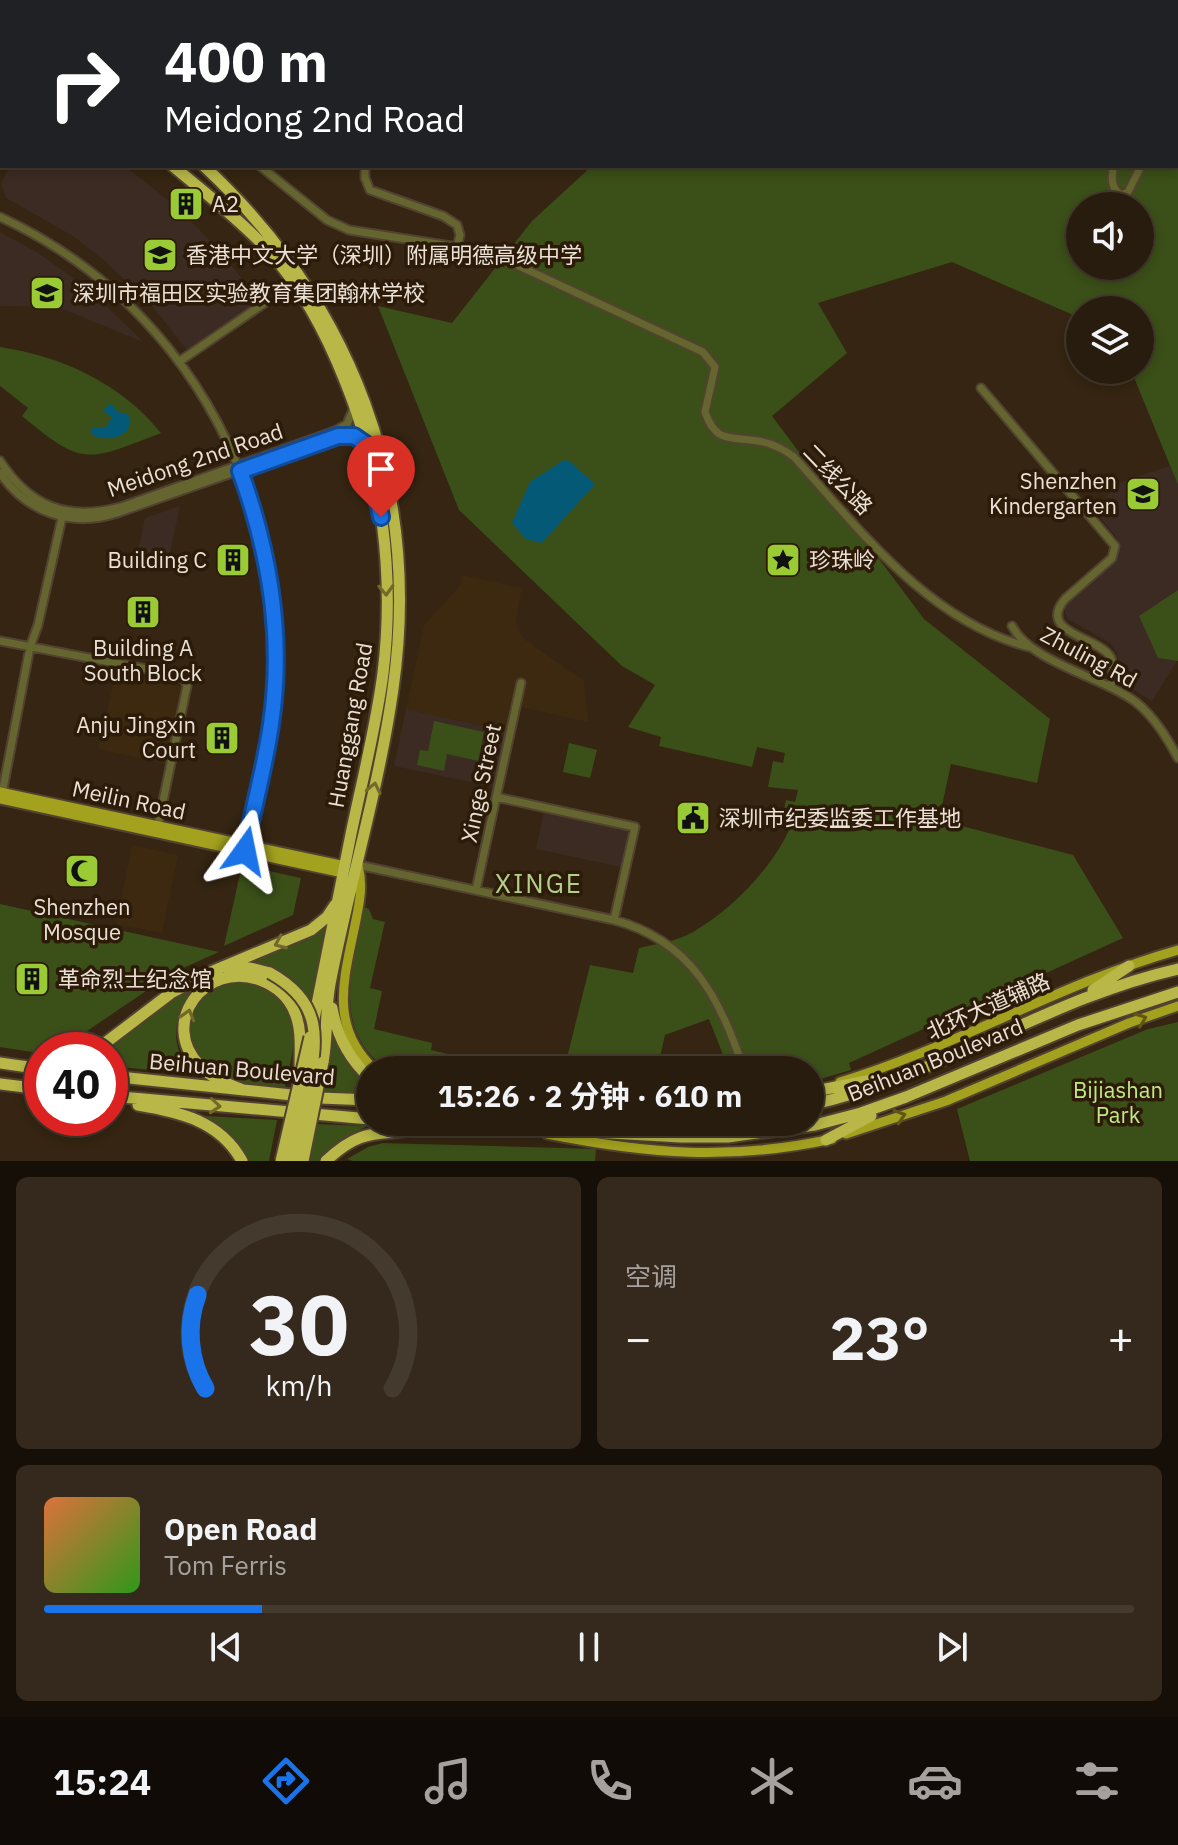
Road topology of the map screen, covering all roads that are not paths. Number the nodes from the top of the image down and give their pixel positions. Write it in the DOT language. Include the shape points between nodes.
graph roads {
  1 [pos="175,168"];
  2 [pos="206,168"];
  3 [pos="262,168"];
  4 [pos="365,168"];
  5 [pos="1113,168"];
  6 [pos="1140,168"];
  7 [pos="0,217"];
  8 [pos="457,247"];
  9 [pos="266,302"];
  10 [pos="180,361"];
  11 [pos="981,388"];
  12 [pos="354,404"];
  13 [pos="367,445"];
  14 [pos="0,461"];
  15 [pos="239,468"];
  16 [pos="0,473"];
  17 [pos="63,514"];
  18 [pos="1012,626"];
  19 [pos="0,641"];
  20 [pos="30,647"];
  21 [pos="1029,647"];
  22 [pos="521,683"];
  23 [pos="1111,687"];
  24 [pos="1178,758"];
  25 [pos="1,795"];
  26 [pos="496,797"];
  27 [pos="157,828"];
  28 [pos="245,847"];
  29 [pos="358,865"];
  30 [pos="344,870"];
  31 [pos="476,890"];
  32 [pos="339,897"];
  33 [pos="614,920"];
  34 [pos="1178,950"];
  35 [pos="1129,966"];
  36 [pos="1178,969"];
  37 [pos="213,971"];
  38 [pos="330,984"];
  39 [pos="1178,992"];
  40 [pos="1143,1001"];
  41 [pos="1178,1003"];
  42 [pos="1066,1005"];
  43 [pos="120,1032"];
  44 [pos="304,1035"];
  45 [pos="363,1056"];
  46 [pos="739,1056"];
  47 [pos="0,1063"];
  48 [pos="356,1064"];
  49 [pos="24,1066"];
  50 [pos="921,1069"];
  51 [pos="128,1078"];
  52 [pos="0,1084"];
  53 [pos="24,1087"];
  54 [pos="824,1087"];
  55 [pos="824,1088"];
  56 [pos="243,1090"];
  57 [pos="906,1097"];
  58 [pos="128,1099"];
  59 [pos="356,1099"];
  60 [pos="824,1101"];
  61 [pos="128,1102"];
  62 [pos="356,1118"];
  63 [pos="824,1123"];
  64 [pos="363,1136"];
  65 [pos="556,1136"];
  66 [pos="705,1136"];
  67 [pos="735,1136"];
  68 [pos="826,1140"];
  69 [pos="242,1161"];
  70 [pos="281,1161"];
  71 [pos="292,1161"];
  72 [pos="303,1161"];
  73 [pos="326,1161"];
  1 -- 12 [label="highway, Huanggang Road" via="282,268 329,343"];
  29 -- 2 [label="highway, Huanggang Road, one-way" via="396,661 400,581 390,488 360,389 328,320 275,241"];
  3 -- 8 [label="street" via="327,220 349,230"];
  4 -- 8 [label="street" via="370,190 452,220 460,229"];
  5 -- 6 [label="street" via="1113,186 1122,195"];
  7 -- 10 [label="street" via="99,278"];
  8 -- 21 [label="street, 二线公路" via="504,259 703,352 715,367 705,412 716,432 783,449 931,597 972,623"];
  9 -- 10 [label="street"];
  10 -- 15 [label="street" via="216,417"];
  11 -- 23 [label="street" via="1115,546 1112,558 1065,599 1058,614 1067,630 1109,655"];
  12 -- 13 [label="highway, Huanggang Road"];
  12 -- 15 [label="street, Meidong 2nd Road" via="350,421 342,428"];
  13 -- 15 [label="street, Meidong 2nd Road" via="354,436 338,436"];
  13 -- 30 [label="highway, Huanggang Road, one-way" via="383,535 386,634 377,709"];
  14 -- 17 [label="street, Meidong 2nd Road" via="29,495"];
  15 -- 17 [label="street, Meidong 2nd Road" via="106,517 81,520"];
  15 -- 28 [label="street" via="260,537 276,622 271,724"];
  16 -- 17 [label="street, Meidong 2nd Road" via="25,500"];
  17 -- 20 [label="street"];
  18 -- 21 [label="street, Zhuling Rd"];
  19 -- 20 [label="street"];
  20 -- 25 [label="street"];
  20 -- 27 [label="street" via="183,676 187,686"];
  21 -- 23 [label="street, Zhuling Rd"];
  22 -- 26 [label="street, Xinge Street"];
  23 -- 24 [label="street, Zhuling Rd" via="1146,711"];
  25 -- 27 [label="main road, Meilin Road"];
  26 -- 31 [label="street, Xinge Street"];
  26 -- 33 [label="street" via="635,827"];
  27 -- 28 [label="main road, Meilin Road"];
  28 -- 30 [label="main road, Meilin Road"];
  29 -- 31 [label="street"];
  29 -- 38 [label="highway, Huanggang Road"];
  29 -- 45 [label="main road" via="362,883 343,1006 349,1034"];
  30 -- 32 [label="highway, Huanggang Road"];
  31 -- 33 [label="street"];
  32 -- 37 [label="highway, one-way" via="311,930"];
  32 -- 44 [label="highway, Huanggang Road"];
  33 -- 46 [label="street" via="670,944 691,964 724,1016"];
  34 -- 35 [label="main road, 北环大道辅路"];
  35 -- 42 [label="highway"];
  35 -- 54 [label="main road, 北环大道辅路" via="912,1059"];
  36 -- 42 [label="highway, Beihuan Boulevard"];
  37 -- 43 [label="highway" via="171,993"];
  37 -- 71 [label="highway, bridge" via="239,967 270,973 288,984 311,1015 316,1037 313,1062"];
  38 -- 48 [label="highway" via="342,1042"];
  38 -- 72 [label="highway, Huanggang Road, bridge" via="323,1062"];
  39 -- 40 [label="highway, Beihuan Boulevard"];
  40 -- 41 [label="highway"];
  40 -- 57 [label="highway, Beihuan Boulevard"];
  68 -- 41 [label="main road, one-way" via="946,1101"];
  42 -- 50 [label="highway, Beihuan Boulevard"];
  56 -- 44 [label="highway, one-way" via="210,1074 188,1047 185,1016 202,989 231,976 264,981 288,1000"];
  44 -- 70 [label="highway, Huanggang Road, bridge"];
  47 -- 49 [label="highway"];
  50 -- 55 [label="highway"];
  50 -- 60 [label="highway, Beihuan Boulevard"];
  51 -- 56 [label="highway, Beihuan Boulevard"];
  52 -- 53 [label="highway"];
  56 -- 59 [label="highway, Beihuan Boulevard"];
  57 -- 63 [label="highway, Beihuan Boulevard"];
  57 -- 68 [label="highway"];
  58 -- 62 [label="highway, Beihuan Boulevard, one-way"];
  61 -- 69 [label="highway" via="201,1121 224,1137"];
  64 -- 73 [label="highway"];
  65 -- 68 [label="main road" via="680,1157 760,1155"];
  66 -- 67 [label="highway, Beihuan Boulevard"];
}
